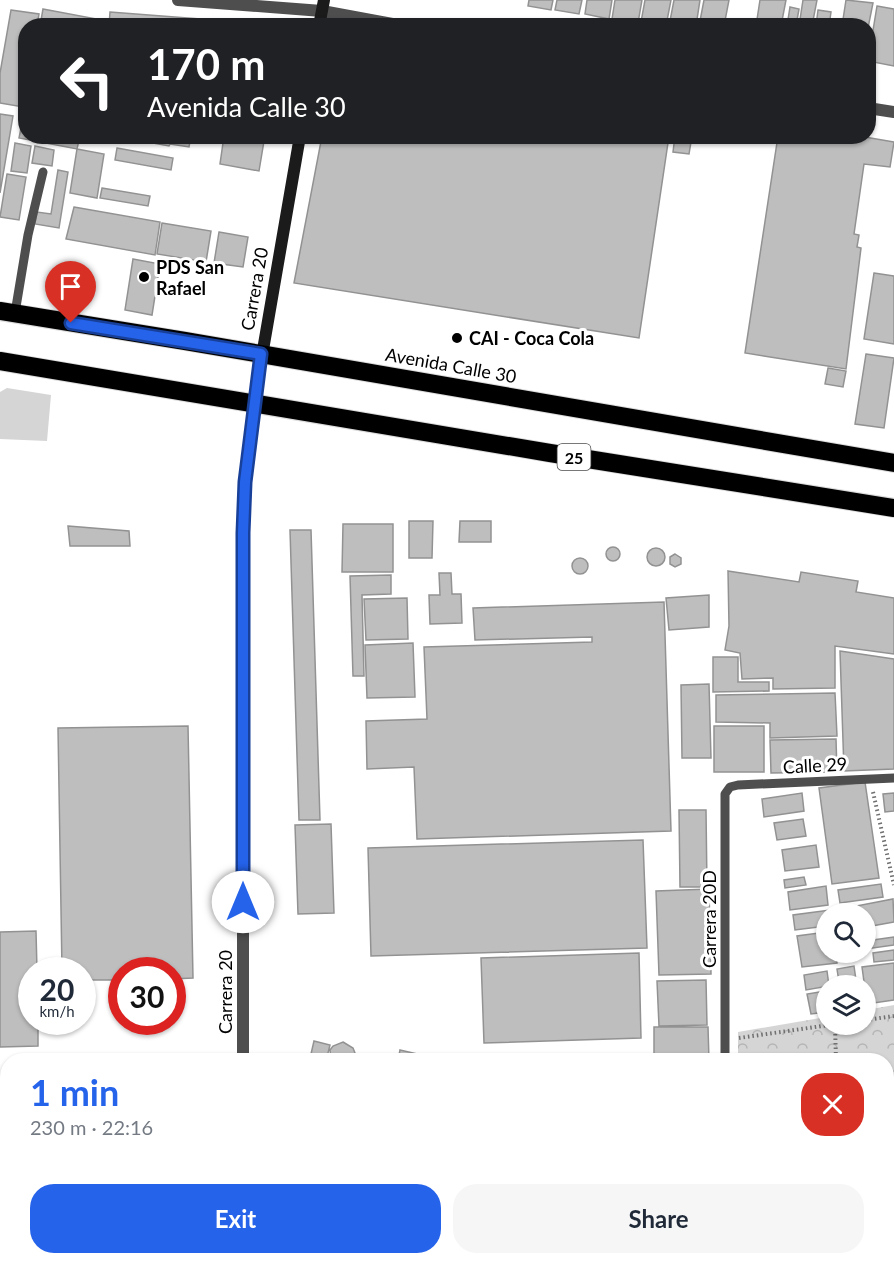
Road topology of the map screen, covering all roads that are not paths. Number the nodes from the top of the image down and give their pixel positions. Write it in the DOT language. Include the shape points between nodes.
graph roads {
  1 [pos="178,0"];
  2 [pos="323,6"];
  3 [pos="371,18"];
  4 [pos="876,109"];
  5 [pos="894,112"];
  6 [pos="299,144"];
  7 [pos="43,172"];
  8 [pos="8,312"];
  9 [pos="261,354"];
  10 [pos="0,361"];
  11 [pos="254,402"];
  12 [pos="894,463"];
  13 [pos="894,508"];
  14 [pos="894,778"];
  15 [pos="738,785"];
  16 [pos="243,1053"];
  17 [pos="725,1053"];
  1 -- 2 [label="street"];
  2 -- 3 [label="street"];
  4 -- 5 [label="street"];
  6 -- 9 [label="street, Carrera 20"];
  7 -- 8 [label="lane"];
  8 -- 9 [label="highway, Avenida Calle 30"];
  9 -- 11 [label="street, Carrera 20"];
  9 -- 12 [label="highway, Avenida Calle 30"];
  10 -- 11 [label="highway, 25"];
  11 -- 13 [label="highway, 25"];
  11 -- 16 [label="street, Carrera 20" via="243,533"];
  14 -- 15 [label="lane, Calle 29"];
  15 -- 17 [label="lane, Carrera 20D" via="725,794"];
}
